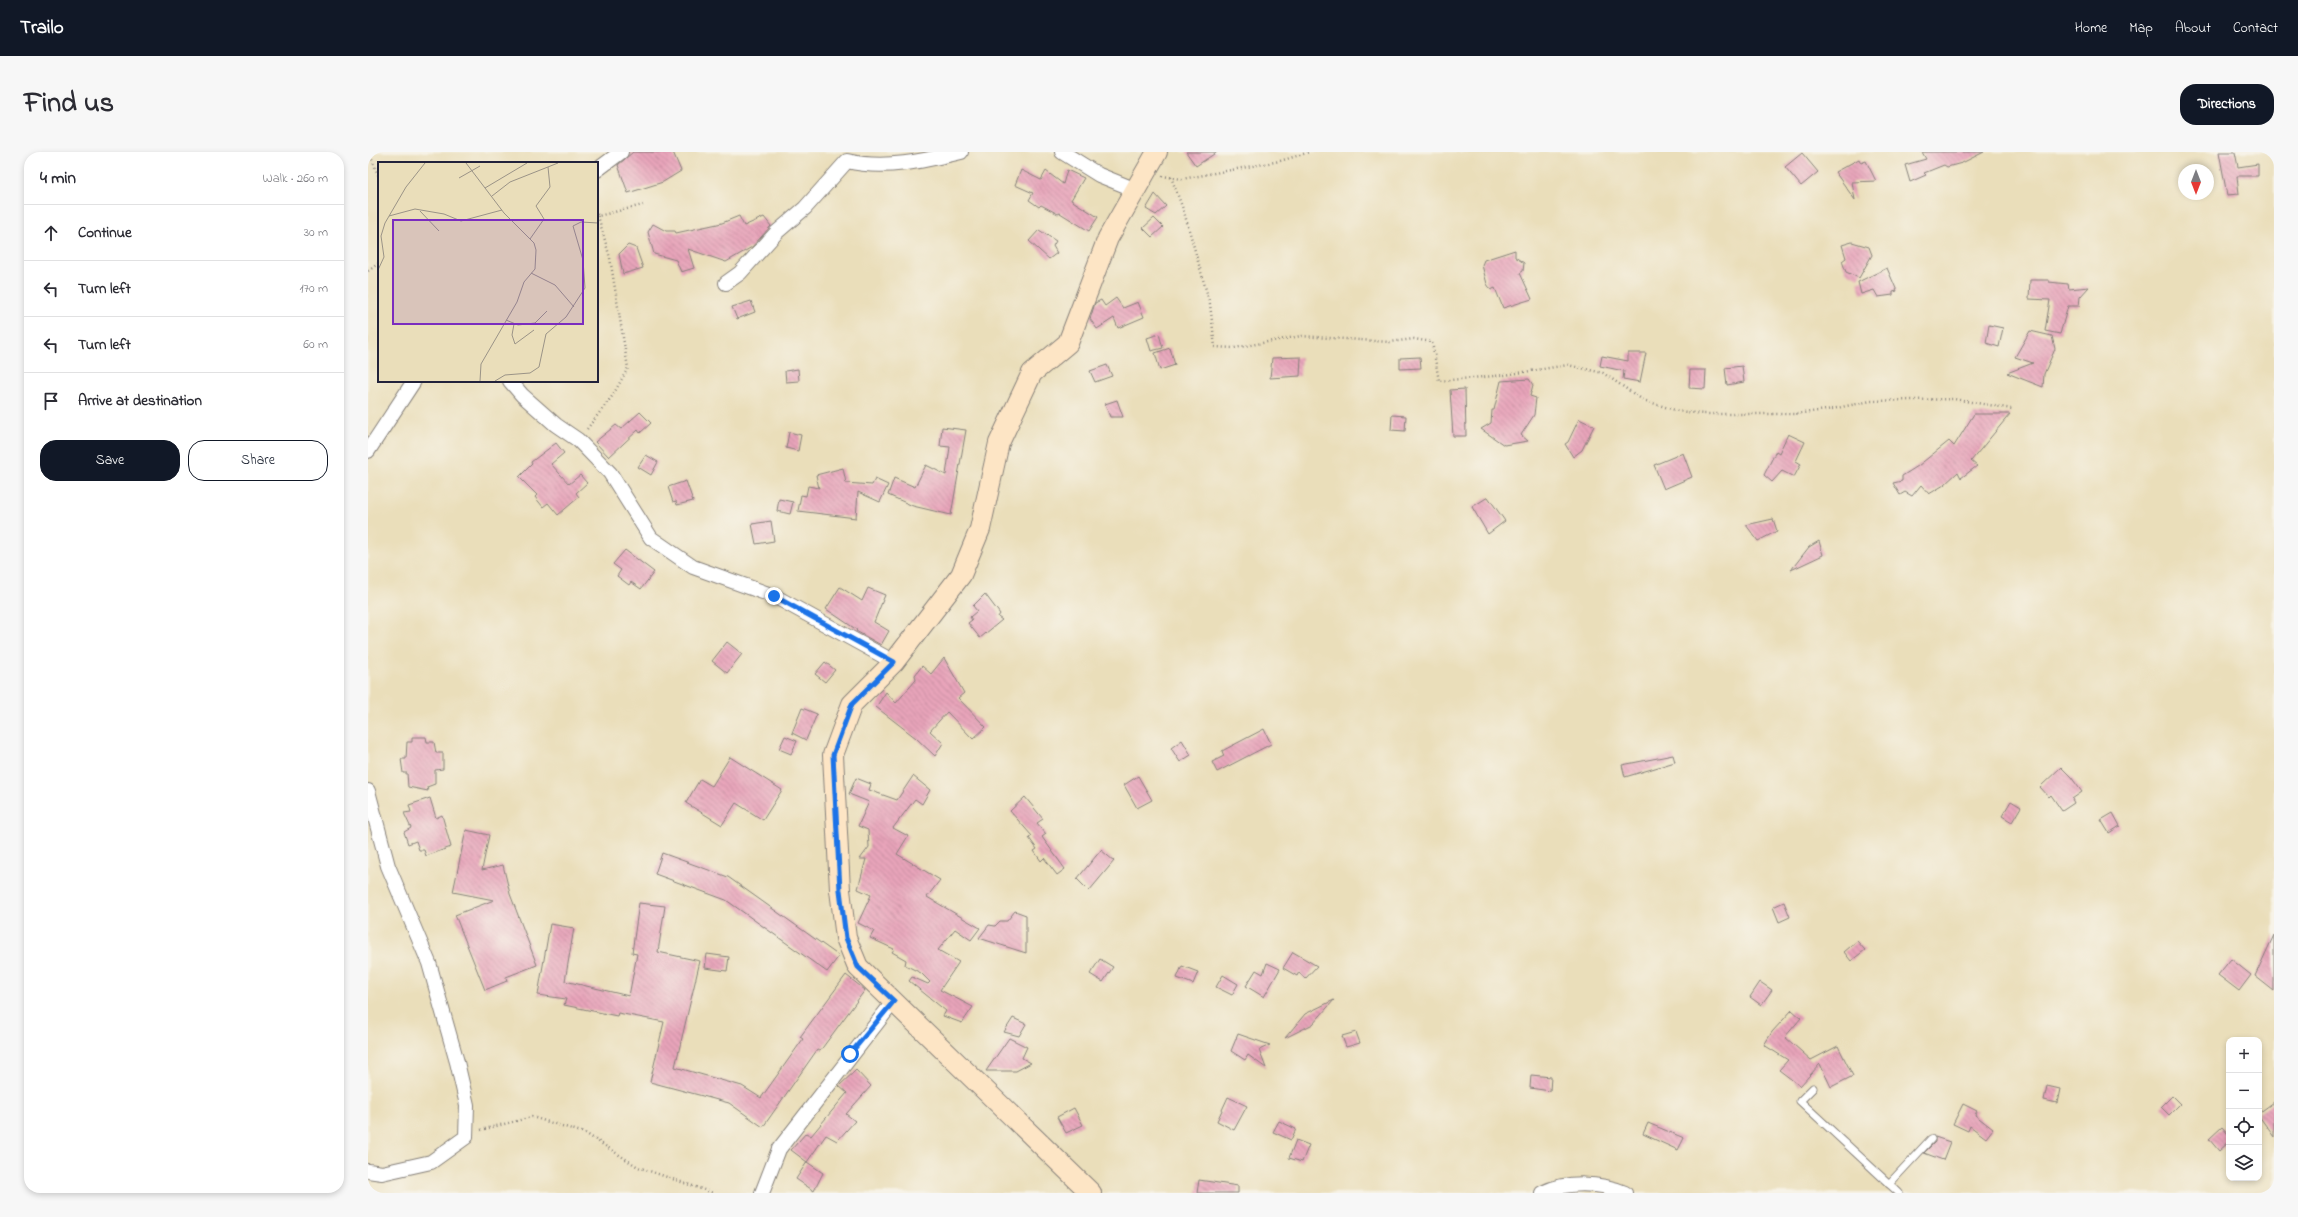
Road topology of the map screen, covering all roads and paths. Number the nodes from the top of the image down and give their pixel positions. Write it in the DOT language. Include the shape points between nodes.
graph roads {
  1 [pos="369,152"];
  2 [pos="621,152"];
  3 [pos="961,152"];
  4 [pos="1062,152"];
  5 [pos="1157,152"];
  6 [pos="1310,152"];
  7 [pos="598,169"];
  8 [pos="378,174"];
  9 [pos="1171,177"];
  10 [pos="1138,185"];
  11 [pos="643,205"];
  12 [pos="598,215"];
  13 [pos="378,264"];
  14 [pos="368,271"];
  15 [pos="726,283"];
  16 [pos="413,382"];
  17 [pos="511,382"];
  18 [pos="2012,409"];
  19 [pos="578,440"];
  20 [pos="368,451"];
  21 [pos="894,662"];
  22 [pos="368,791"];
  23 [pos="894,1001"];
  24 [pos="1812,1088"];
  25 [pos="466,1137"];
  26 [pos="1931,1139"];
  27 [pos="368,1171"];
  28 [pos="1889,1184"];
  29 [pos="714,1193"];
  30 [pos="762,1193"];
  31 [pos="1091,1193"];
  32 [pos="1542,1193"];
  33 [pos="1625,1193"];
  34 [pos="1899,1193"];
  1 -- 8 [label="path"];
  2 -- 7 [label="street"];
  3 -- 15 [label="street" via="901,164 865,166 847,161 805,208 777,232 740,273"];
  4 -- 10 [label="street" via="1099,175"];
  5 -- 10 [label="main road"];
  6 -- 9 [label="path" via="1280,161 1182,179"];
  9 -- 10 [label="path" via="1163,176"];
  9 -- 18 [label="path" via="1184,212 1210,304 1215,347 1234,348 1302,336 1390,342 1414,339 1432,342 1439,381 1505,375 1568,365 1603,373 1643,400 1678,411 1704,414 1794,414 1872,401 1946,399"];
  10 -- 21 [label="main road" via="1108,238 1068,343 1032,373 999,443 980,529 961,574"];
  11 -- 12 [label="path"];
  12 -- 19 [label="path" via="610,258 628,368 613,395"];
  13 -- 14 [label="path"];
  16 -- 20 [label="street"];
  17 -- 19 [label="street" via="556,425"];
  19 -- 21 [label="street" via="610,473 651,538 693,567 774,596"];
  21 -- 23 [label="main road" via="852,704 833,755 840,890 846,938 858,967"];
  22 -- 25 [label="street" via="388,866 429,963 467,1105"];
  23 -- 30 [label="street" via="779,1149"];
  23 -- 31 [label="main road"];
  24 -- 28 [label="lane" via="1800,1101"];
  25 -- 27 [label="street" via="431,1162 382,1173"];
  25 -- 29 [label="path" via="487,1127 532,1117 585,1134 638,1167"];
  26 -- 28 [label="lane"];
  28 -- 34 [label="lane"];
  32 -- 33 [label="street" via="1552,1188 1593,1184"];
}
